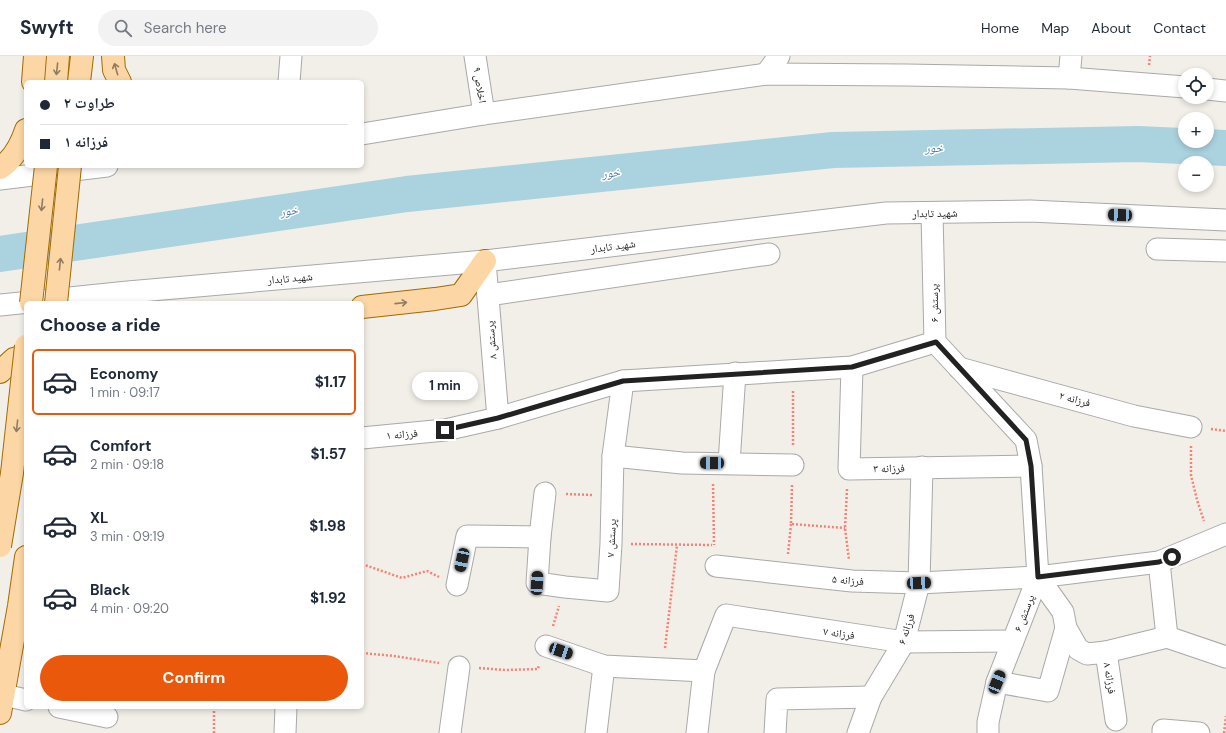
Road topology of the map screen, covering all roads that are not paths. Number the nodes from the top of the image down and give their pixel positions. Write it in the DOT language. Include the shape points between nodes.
graph roads {
  1 [pos="35,56"];
  2 [pos="58,56"];
  3 [pos="82,56"];
  4 [pos="113,56"];
  5 [pos="291,56"];
  6 [pos="475,56"];
  7 [pos="779,56"];
  8 [pos="1071,56"];
  9 [pos="766,74"];
  10 [pos="1070,78"];
  11 [pos="33,80"];
  12 [pos="56,80"];
  13 [pos="79,80"];
  14 [pos="119,80"];
  15 [pos="289,80"];
  16 [pos="1178,86"];
  17 [pos="1214,90"];
  18 [pos="1226,91"];
  19 [pos="484,114"];
  20 [pos="364,134"];
  21 [pos="24,136"];
  22 [pos="0,168"];
  23 [pos="46,168"];
  24 [pos="70,168"];
  25 [pos="91,168"];
  26 [pos="0,179"];
  27 [pos="932,213"];
  28 [pos="1226,220"];
  29 [pos="1158,249"];
  30 [pos="1226,251"];
  31 [pos="769,254"];
  32 [pos="485,261"];
  33 [pos="488,295"];
  34 [pos="31,301"];
  35 [pos="39,301"];
  36 [pos="56,301"];
  37 [pos="24,303"];
  38 [pos="0,305"];
  39 [pos="364,308"];
  40 [pos="936,342"];
  41 [pos="24,356"];
  42 [pos="24,364"];
  43 [pos="852,367"];
  44 [pos="959,368"];
  45 [pos="0,372"];
  46 [pos="735,373"];
  47 [pos="623,381"];
  48 [pos="498,418"];
  49 [pos="1192,427"];
  50 [pos="364,438"];
  51 [pos="613,456"];
  52 [pos="721,463"];
  53 [pos="793,465"];
  54 [pos="1031,466"];
  55 [pos="922,467"];
  56 [pos="544,493"];
  57 [pos="540,537"];
  58 [pos="1219,537"];
  59 [pos="0,546"];
  60 [pos="1159,562"];
  61 [pos="716,566"];
  62 [pos="24,571"];
  63 [pos="1038,577"];
  64 [pos="919,583"];
  65 [pos="457,585"];
  66 [pos="1066,628"];
  67 [pos="1167,636"];
  68 [pos="904,642"];
  69 [pos="1013,642"];
  70 [pos="546,646"];
  71 [pos="24,650"];
  72 [pos="1106,652"];
  73 [pos="1226,657"];
  74 [pos="604,666"];
  75 [pos="459,667"];
  76 [pos="704,671"];
  77 [pos="997,682"];
  78 [pos="872,696"];
  79 [pos="24,700"];
  80 [pos="2,704"];
  81 [pos="67,709"];
  82 [pos="286,709"];
  83 [pos="106,719"];
  84 [pos="1116,720"];
  85 [pos="285,733"];
  86 [pos="450,733"];
  87 [pos="596,733"];
  88 [pos="697,733"];
  89 [pos="775,733"];
  90 [pos="858,733"];
  91 [pos="988,733"];
  92 [pos="1163,733"];
  93 [pos="1199,733"];
  1 -- 11 [label="main road"];
  2 -- 12 [label="main road, one-way"];
  3 -- 13 [label="main road"];
  14 -- 4 [label="main road, one-way" via="114,70"];
  5 -- 15 [label="street"];
  6 -- 19 [label="street, اخلاص ۹"];
  7 -- 9 [label="street"];
  8 -- 10 [label="street"];
  9 -- 10 [label="street"];
  9 -- 19 [label="street"];
  10 -- 16 [label="street"];
  17 -- 18 [label="street"];
  19 -- 20 [label="street"];
  21 -- 22 [label="main road" via="15,154"];
  23 -- 34 [label="main road, one-way, bridge"];
  36 -- 24 [label="main road, one-way, bridge"];
  25 -- 26 [label="street"];
  27 -- 28 [label="street, شهید تابدار" via="1030,211"];
  27 -- 32 [label="street, شهید تابدار" via="886,213"];
  27 -- 40 [label="street, پرستش ۶"];
  29 -- 30 [label="street"];
  31 -- 33 [label="street"];
  32 -- 33 [label="street, پرستش ۸"];
  32 -- 35 [label="street, شهید تابدار"];
  39 -- 32 [label="main road, one-way" via="461,295"];
  33 -- 48 [label="street, پرستش ۸"];
  37 -- 38 [label="street, شهید تابدار"];
  40 -- 43 [label="street, فرزانه ۱"];
  40 -- 44 [label="street, پرستش ۶"];
  41 -- 45 [label="main road" via="14,359"];
  42 -- 59 [label="main road, one-way, bridge" via="12,473"];
  43 -- 46 [label="street, فرزانه ۱"];
  43 -- 55 [label="street, فرزانه ۳" via="849,469"];
  44 -- 49 [label="street, فرزانه ۲" via="1134,416"];
  44 -- 54 [label="street, پرستش ۶" via="1026,440"];
  46 -- 47 [label="street, فرزانه ۱"];
  46 -- 52 [label="street"];
  47 -- 48 [label="street, فرزانه ۱"];
  47 -- 51 [label="street, پرستش ۷"];
  48 -- 50 [label="street, فرزانه ۱" via="445,430"];
  51 -- 52 [label="street" via="682,463"];
  51 -- 57 [label="street, پرستش ۷" via="608,591 537,583"];
  52 -- 53 [label="street"];
  54 -- 55 [label="street, فرزانه ۳"];
  54 -- 63 [label="street, پرستش ۶"];
  55 -- 64 [label="street, فرزانه ۶"];
  56 -- 57 [label="street"];
  57 -- 65 [label="street" via="467,536"];
  58 -- 60 [label="street, فرزانه ۵"];
  60 -- 63 [label="street, فرزانه ۵"];
  60 -- 67 [label="street"];
  61 -- 64 [label="street, فرزانه ۵" via="852,581"];
  62 -- 80 [label="main road"];
  63 -- 64 [label="street, فرزانه ۵"];
  63 -- 66 [label="street, فرزانه ۸" via="1064,612"];
  63 -- 69 [label="street, پرستش ۶"];
  64 -- 68 [label="street, فرزانه ۶"];
  66 -- 72 [label="street, فرزانه ۸" via="1078,649 1087,654"];
  66 -- 77 [label="street" via="1048,691"];
  67 -- 72 [label="street"];
  67 -- 73 [label="street"];
  68 -- 69 [label="street, فرزانه ۷"];
  68 -- 76 [label="street, فرزانه ۷" via="726,615"];
  68 -- 78 [label="street, فرزانه ۶"];
  69 -- 77 [label="street, پرستش ۶"];
  70 -- 74 [label="street"];
  71 -- 80 [label="main road"];
  72 -- 84 [label="street, فرزانه ۸"];
  74 -- 76 [label="street"];
  74 -- 87 [label="street"];
  75 -- 86 [label="street"];
  76 -- 88 [label="street"];
  77 -- 91 [label="street, پرستش ۶"];
  78 -- 89 [label="street" via="777,699"];
  78 -- 90 [label="street, فرزانه ۶"];
  79 -- 80 [label="street"];
  81 -- 83 [label="street"];
  82 -- 85 [label="street"];
  92 -- 93 [label="street" via="1163,730"];
}
